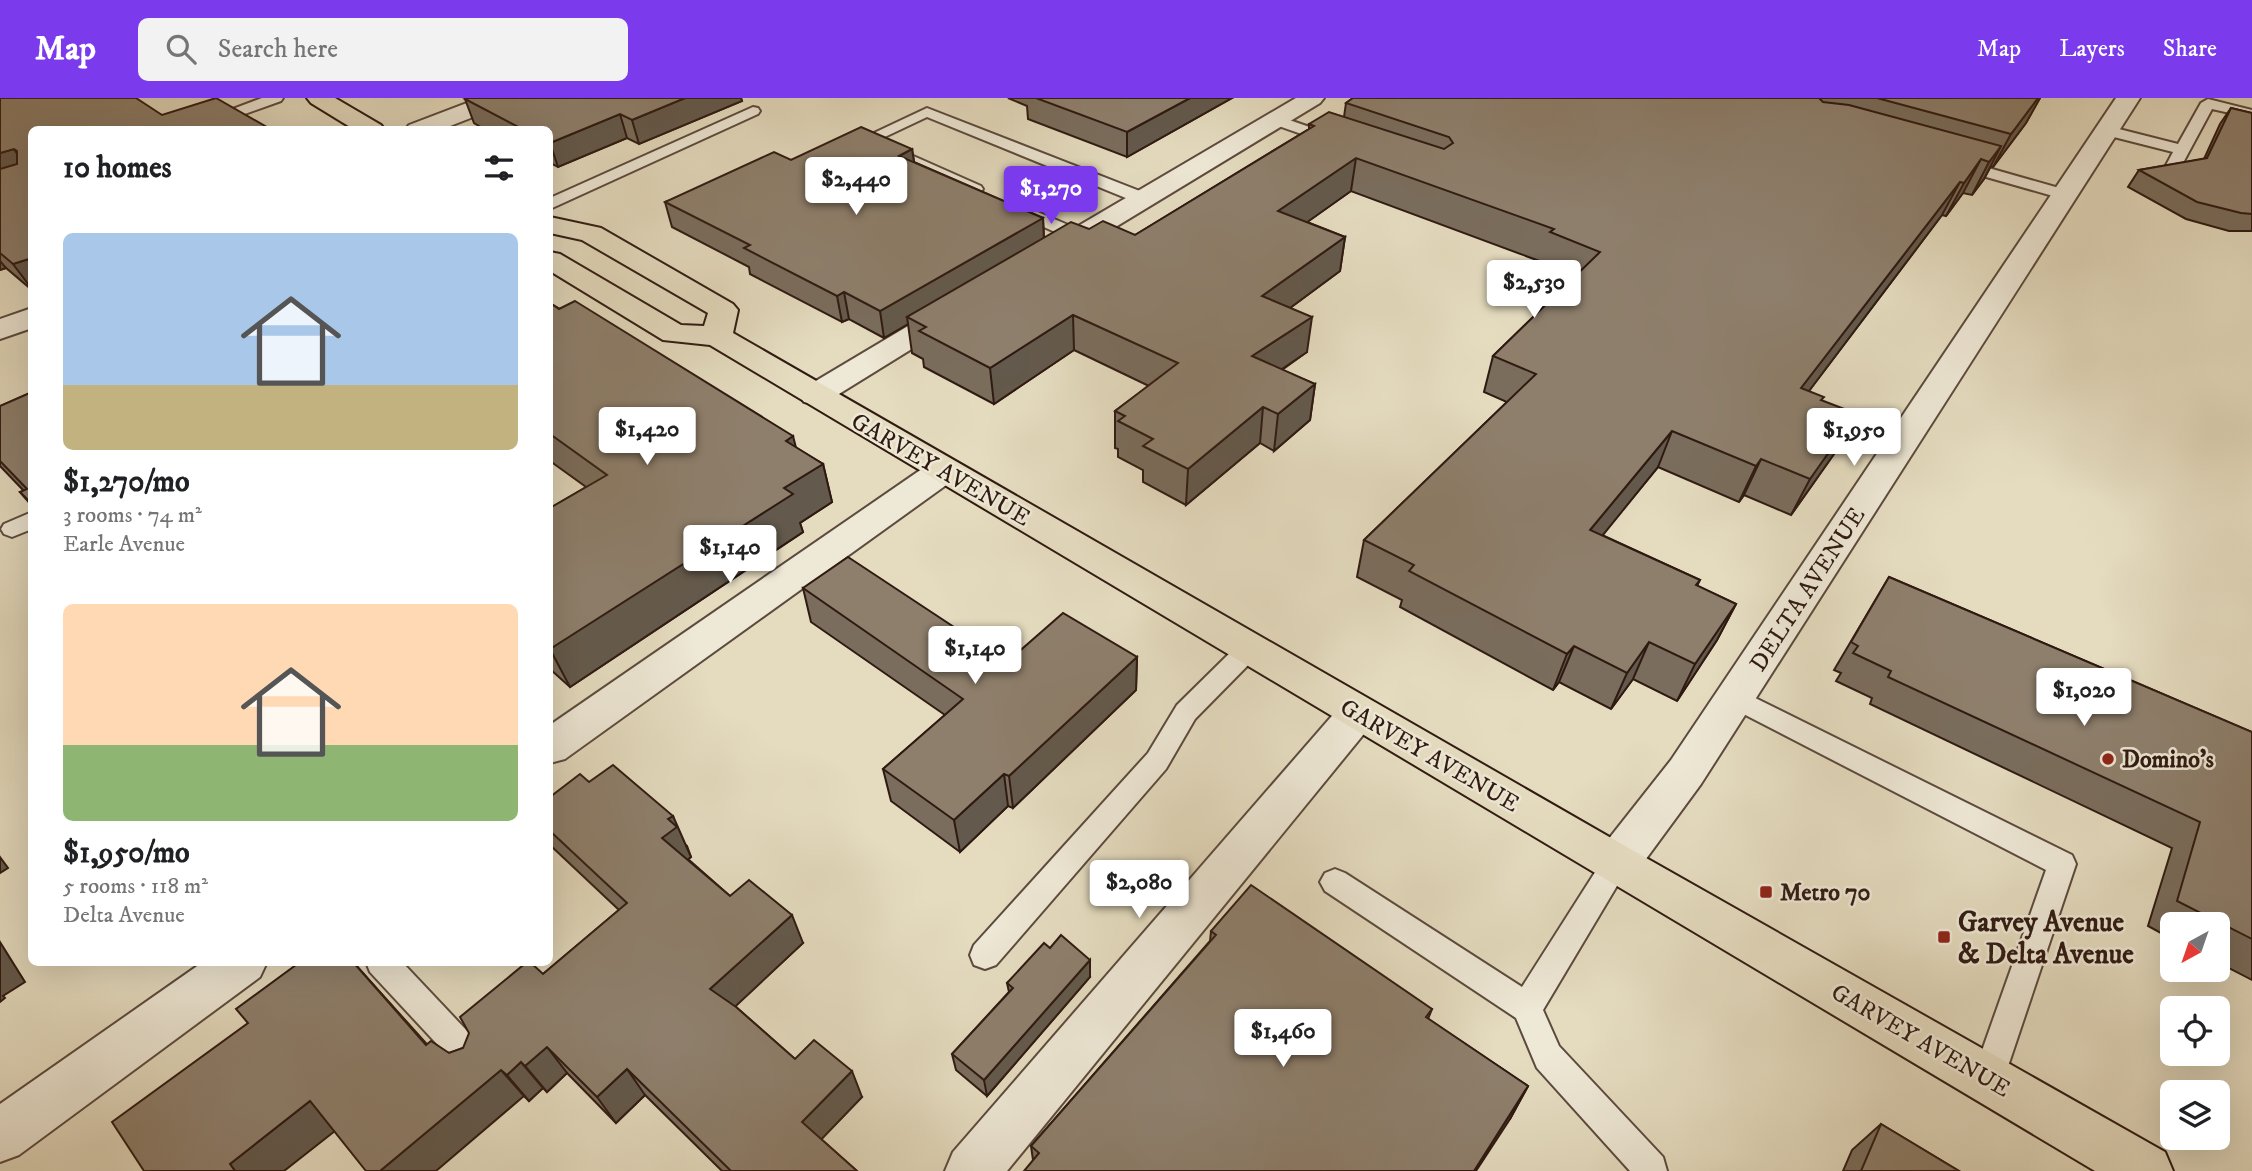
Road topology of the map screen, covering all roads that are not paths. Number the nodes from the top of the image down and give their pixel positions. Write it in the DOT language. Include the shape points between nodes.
graph roads {
  1 [pos="276,98"];
  2 [pos="319,98"];
  3 [pos="501,98"];
  4 [pos="1312,98"];
  5 [pos="2128,98"];
  6 [pos="2190,98"];
  7 [pos="2208,103"];
  8 [pos="753,111"];
  9 [pos="2252,114"];
  10 [pos="1275,120"];
  11 [pos="196,126"];
  12 [pos="366,126"];
  13 [pos="428,126"];
  14 [pos="2107,131"];
  15 [pos="1352,146"];
  16 [pos="2182,150"];
  17 [pos="1940,159"];
  18 [pos="2171,171"];
  19 [pos="2067,195"];
  20 [pos="1144,199"];
  21 [pos="553,203"];
  22 [pos="553,226"];
  23 [pos="1081,237"];
  24 [pos="1035,264"];
  25 [pos="553,266"];
  26 [pos="978,297"];
  27 [pos="28,319"];
  28 [pos="0,330"];
  29 [pos="717,335"];
  30 [pos="815,395"];
  31 [pos="944,470"];
  32 [pos="1250,649"];
  33 [pos="1735,698"];
  34 [pos="1358,713"];
  35 [pos="553,745"];
  36 [pos="1616,864"];
  37 [pos="1335,882"];
  38 [pos="985,955"];
  39 [pos="237,966"];
  40 [pos="385,966"];
  41 [pos="1527,1008"];
  42 [pos="474,1061"];
  43 [pos="1988,1079"];
  44 [pos="0,1136"];
  45 [pos="972,1171"];
  46 [pos="1650,1171"];
  47 [pos="2146,1171"];
  1 -- 11 [label="lane"];
  2 -- 12 [label="main road"];
  3 -- 13 [label="street"];
  4 -- 10 [label="street"];
  5 -- 14 [label="street, DELTA AVENUE"];
  6 -- 7 [label="lane"];
  7 -- 9 [label="lane"];
  7 -- 16 [label="lane"];
  8 -- 21 [label="lane"];
  10 -- 15 [label="lane"];
  10 -- 20 [label="street"];
  14 -- 16 [label="lane"];
  14 -- 19 [label="street, DELTA AVENUE"];
  16 -- 18 [label="lane"];
  17 -- 19 [label="lane"];
  19 -- 33 [label="street, DELTA AVENUE"];
  20 -- 23 [label="street"];
  20 -- 23 [label="lane" via="927,113 867,140"];
  22 -- 29 [label="main road" via="591,234 723,310"];
  23 -- 24 [label="street"];
  25 -- 29 [label="main road" via="674,334"];
  26 -- 30 [label="street"];
  27 -- 28 [label="street"];
  29 -- 30 [label="main road, GARVEY AVENUE"];
  30 -- 31 [label="main road, GARVEY AVENUE"];
  31 -- 32 [label="main road, GARVEY AVENUE"];
  31 -- 35 [label="street"];
  32 -- 34 [label="main road, GARVEY AVENUE"];
  32 -- 38 [label="lane" via="1186,712 1157,761"];
  33 -- 36 [label="street, DELTA AVENUE"];
  33 -- 43 [label="lane" via="2062,864"];
  34 -- 36 [label="main road, GARVEY AVENUE"];
  34 -- 45 [label="street"];
  36 -- 41 [label="lane"];
  36 -- 43 [label="main road, GARVEY AVENUE"];
  37 -- 41 [label="lane"];
  39 -- 44 [label="street"];
  40 -- 42 [label="lane"];
  41 -- 46 [label="lane" via="1548,1056"];
  43 -- 47 [label="main road, GARVEY AVENUE"];
}
